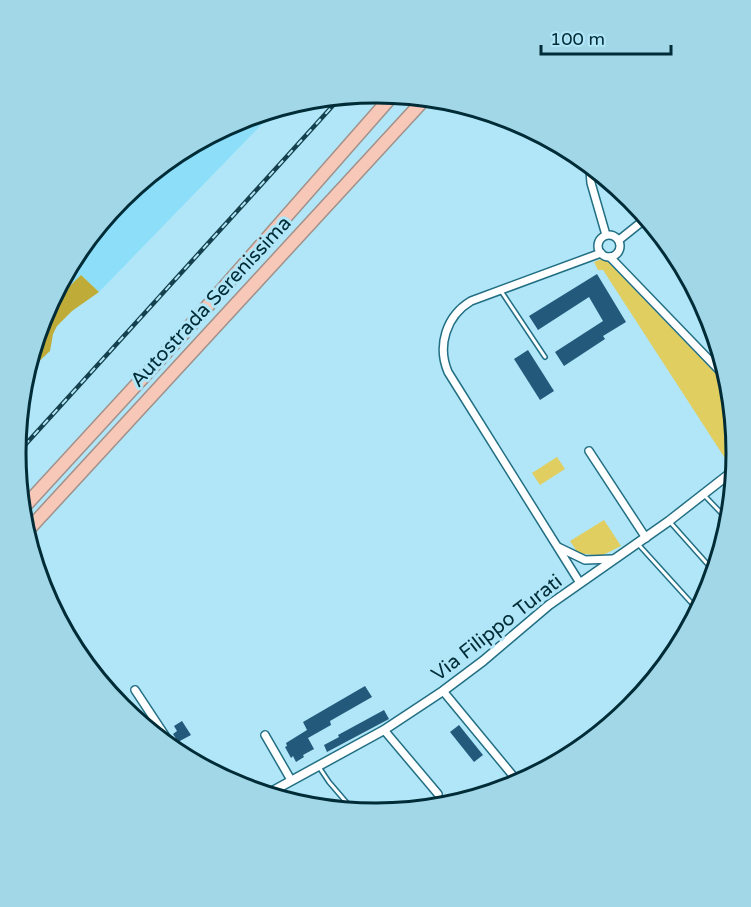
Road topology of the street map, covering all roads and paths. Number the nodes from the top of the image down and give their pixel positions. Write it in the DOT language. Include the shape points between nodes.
graph roads {
  1 [pos="385,103"];
  2 [pos="419,106"];
  3 [pos="591,177"];
  4 [pos="639,223"];
  5 [pos="606,235"];
  6 [pos="619,240"];
  7 [pos="601,253"];
  8 [pos="610,257"];
  9 [pos="500,290"];
  10 [pos="545,357"];
  11 [pos="715,365"];
  12 [pos="590,452"];
  13 [pos="725,477"];
  14 [pos="704,494"];
  15 [pos="29,503"];
  16 [pos="721,512"];
  17 [pos="669,521"];
  18 [pos="33,525"];
  19 [pos="646,538"];
  20 [pos="638,543"];
  21 [pos="556,546"];
  22 [pos="615,559"];
  23 [pos="708,564"];
  24 [pos="580,584"];
  25 [pos="691,603"];
  26 [pos="135,690"];
  27 [pos="443,692"];
  28 [pos="384,730"];
  29 [pos="162,731"];
  30 [pos="265,735"];
  31 [pos="318,765"];
  32 [pos="513,775"];
  33 [pos="291,780"];
  34 [pos="276,789"];
  35 [pos="438,794"];
  36 [pos="347,802"];
  1 -- 15 [label="highway, Autostrada Serenissima"];
  2 -- 18 [label="highway, Autostrada Serenissima"];
  3 -- 5 [label="street"];
  4 -- 6 [label="street"];
  5 -- 6 [label="street"];
  5 -- 7 [label="street" via="599,242"];
  6 -- 8 [label="street" via="620,251"];
  7 -- 8 [label="street"];
  7 -- 9 [label="street"];
  8 -- 11 [label="street"];
  9 -- 10 [label="lane"];
  9 -- 21 [label="street" via="471,301 454,315 444,338 444,362"];
  12 -- 19 [label="street"];
  13 -- 14 [label="street, Via Filippo Turati"];
  14 -- 16 [label="lane"];
  14 -- 17 [label="street, Via Filippo Turati"];
  17 -- 19 [label="street, Via Filippo Turati"];
  17 -- 23 [label="lane"];
  19 -- 20 [label="street, Via Filippo Turati"];
  20 -- 22 [label="street, Via Filippo Turati"];
  20 -- 25 [label="lane"];
  21 -- 22 [label="street" via="585,560"];
  21 -- 24 [label="street"];
  22 -- 24 [label="street, Via Filippo Turati"];
  24 -- 27 [label="street, Via Filippo Turati"];
  26 -- 29 [label="street"];
  27 -- 28 [label="street, Via Filippo Turati"];
  27 -- 32 [label="street"];
  28 -- 31 [label="street, Via Filippo Turati"];
  28 -- 35 [label="street"];
  30 -- 33 [label="street"];
  31 -- 33 [label="street, Via Filippo Turati"];
  31 -- 36 [label="lane"];
  33 -- 34 [label="street, Via Filippo Turati"];
}
